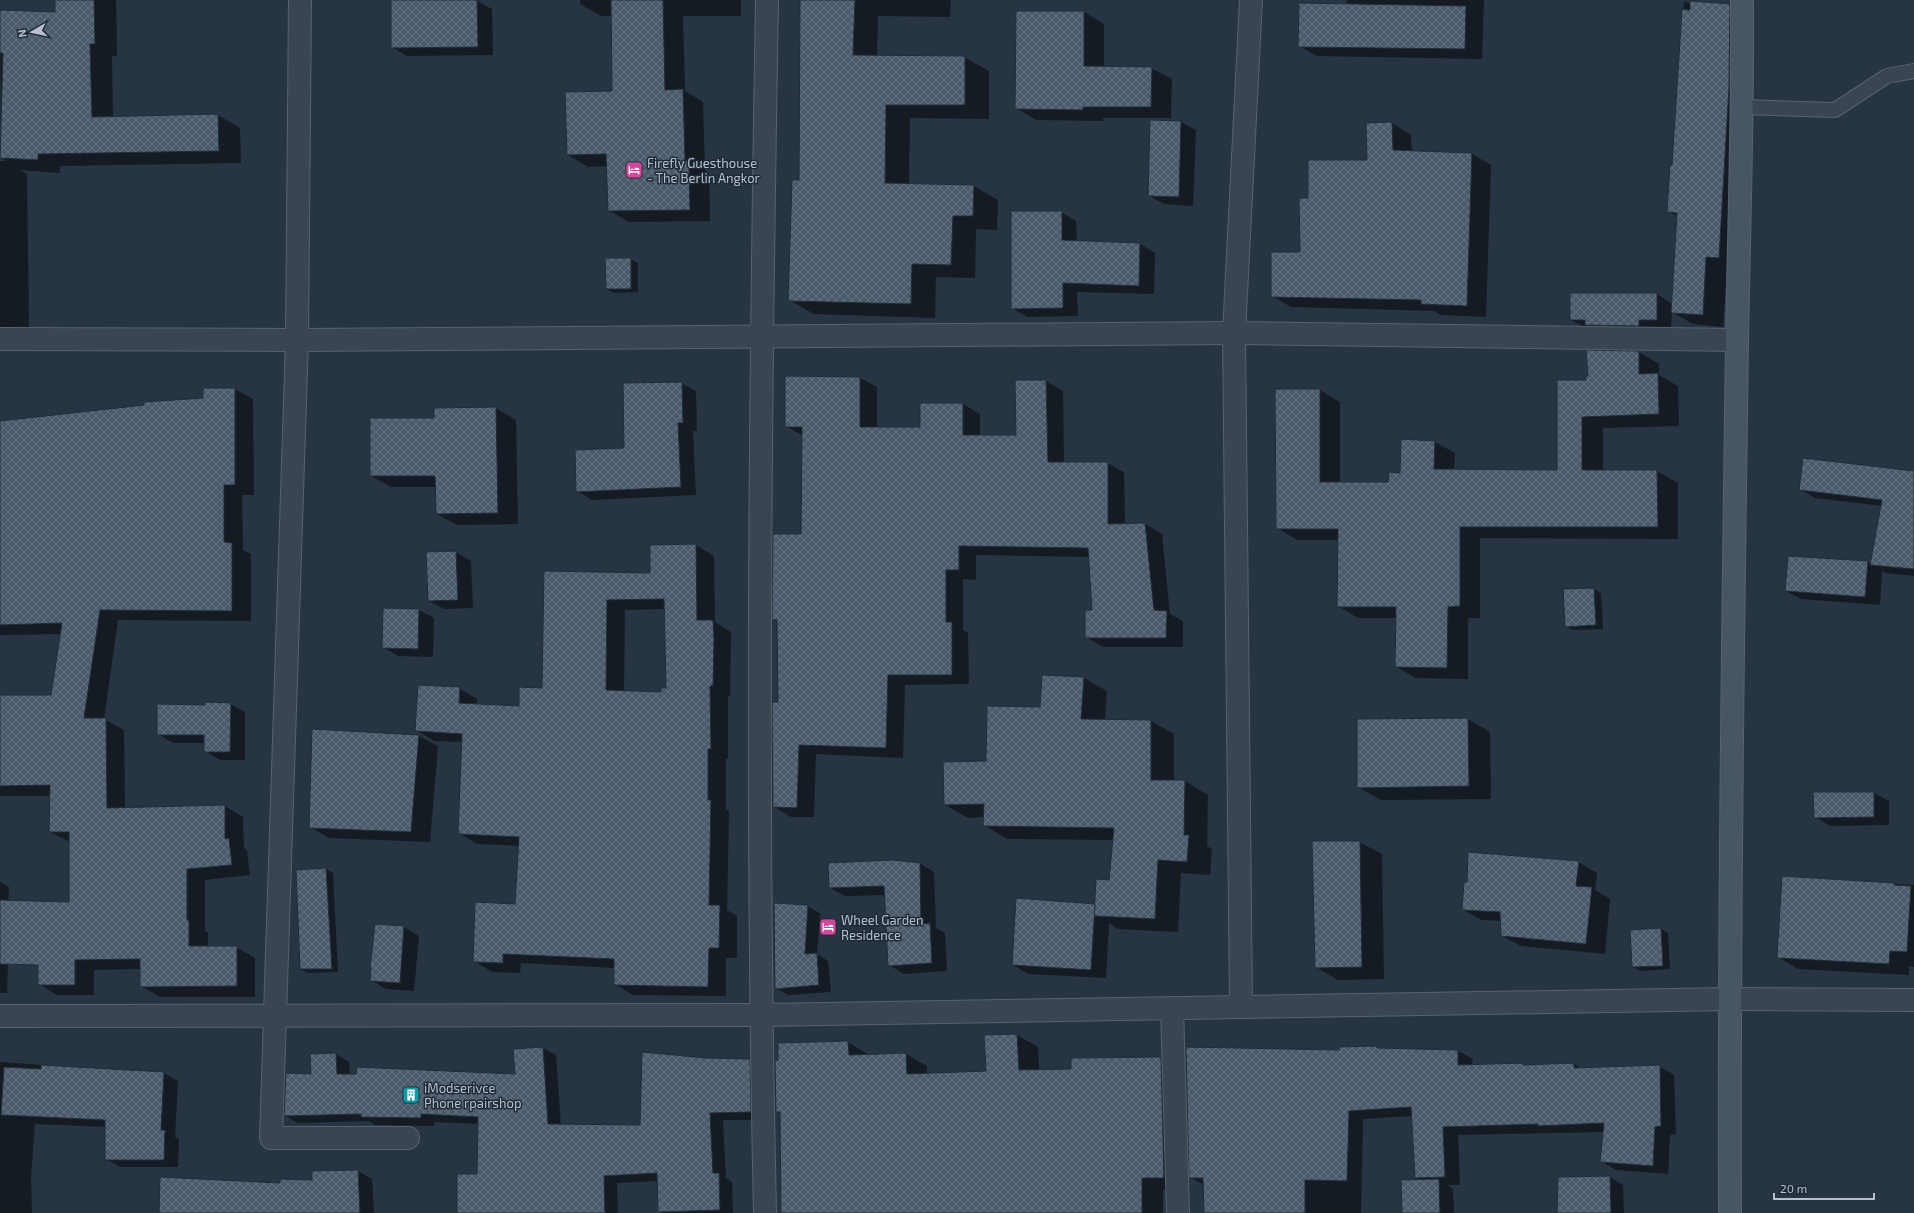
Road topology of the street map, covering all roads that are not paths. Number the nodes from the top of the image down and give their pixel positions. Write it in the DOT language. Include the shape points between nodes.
graph roads {
  1 [pos="300,0"];
  2 [pos="767,0"];
  3 [pos="1251,0"];
  4 [pos="1742,0"];
  5 [pos="1914,71"];
  6 [pos="1742,106"];
  7 [pos="1234,333"];
  8 [pos="762,336"];
  9 [pos="0,339"];
  10 [pos="297,340"];
  11 [pos="1737,340"];
  12 [pos="1729,999"];
  13 [pos="1914,1000"];
  14 [pos="1241,1007"];
  15 [pos="1172,1008"];
  16 [pos="761,1015"];
  17 [pos="0,1016"];
  18 [pos="275,1017"];
  19 [pos="408,1138"];
  20 [pos="765,1213"];
  21 [pos="1178,1213"];
  22 [pos="1730,1213"];
  1 -- 10 [label="street"];
  2 -- 8 [label="street"];
  3 -- 7 [label="street"];
  4 -- 6 [label="street"];
  5 -- 6 [label="lane" via="1887,76 1835,110"];
  6 -- 11 [label="street"];
  7 -- 8 [label="street"];
  7 -- 11 [label="street"];
  7 -- 14 [label="street"];
  8 -- 10 [label="street"];
  8 -- 16 [label="street"];
  9 -- 10 [label="street"];
  10 -- 18 [label="street"];
  11 -- 12 [label="street"];
  12 -- 13 [label="street"];
  12 -- 14 [label="street"];
  12 -- 22 [label="street"];
  14 -- 15 [label="street"];
  15 -- 16 [label="street"];
  15 -- 21 [label="street"];
  16 -- 18 [label="street"];
  16 -- 20 [label="street"];
  17 -- 18 [label="street"];
  18 -- 19 [label="street" via="271,1138"];
}
